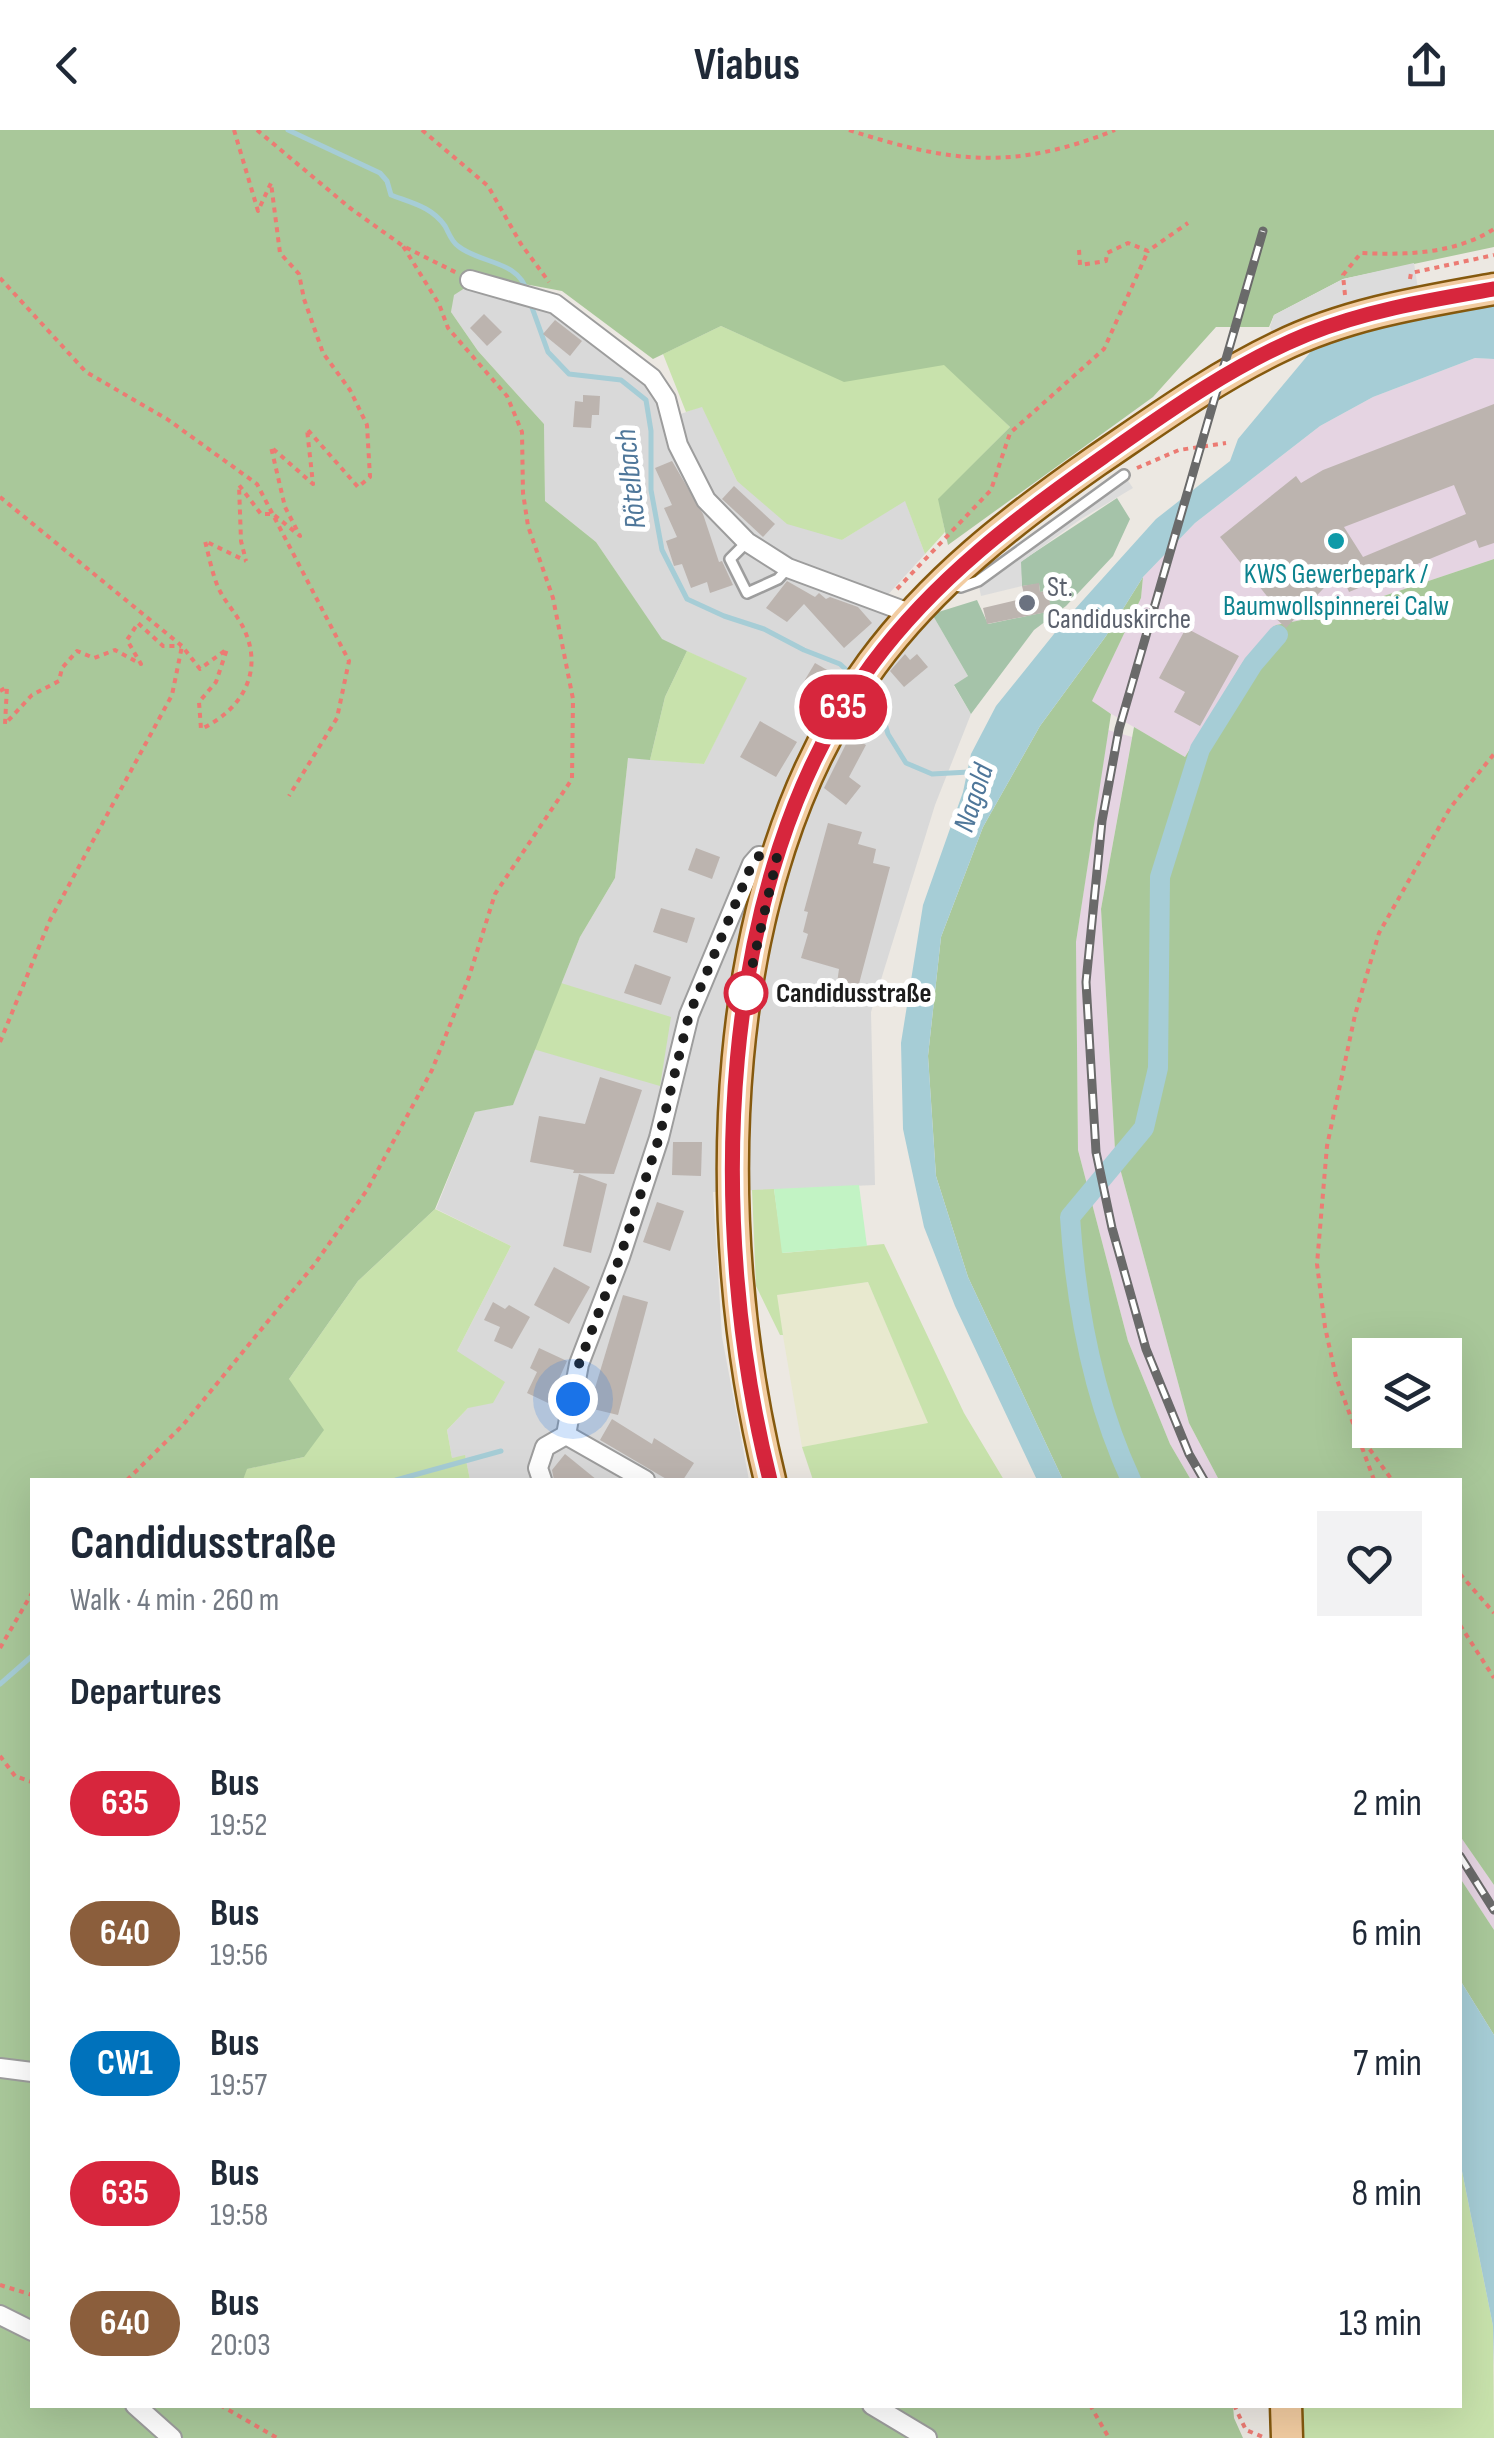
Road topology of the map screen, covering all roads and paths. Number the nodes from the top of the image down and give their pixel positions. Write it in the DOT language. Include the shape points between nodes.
graph roads {
  1 [pos="234,130"];
  2 [pos="257,130"];
  3 [pos="422,130"];
  4 [pos="849,130"];
  5 [pos="1115,130"];
  6 [pos="1188,223"];
  7 [pos="1494,230"];
  8 [pos="404,246"];
  9 [pos="1080,250"];
  10 [pos="1148,252"];
  11 [pos="1494,255"];
  12 [pos="0,278"];
  13 [pos="470,280"];
  14 [pos="1494,289"];
  15 [pos="1408,291"];
  16 [pos="547,302"];
  17 [pos="1346,308"];
  18 [pos="1226,443"];
  19 [pos="1124,475"];
  20 [pos="0,497"];
  21 [pos="273,514"];
  22 [pos="747,542"];
  23 [pos="788,568"];
  24 [pos="941,584"];
  25 [pos="898,608"];
  26 [pos="182,646"];
  27 [pos="0,691"];
  28 [pos="1494,754"];
  29 [pos="289,796"];
  30 [pos="777,858"];
  31 [pos="0,1042"];
  32 [pos="1352,1425"];
  33 [pos="566,1435"];
  34 [pos="1361,1448"];
  35 [pos="1369,1448"];
  36 [pos="129,1478"];
  37 [pos="541,1478"];
  38 [pos="641,1478"];
  39 [pos="770,1478"];
  40 [pos="1373,1478"];
  41 [pos="1391,1478"];
  42 [pos="1462,1576"];
  43 [pos="30,1596"];
  44 [pos="1494,1613"];
  45 [pos="1462,1629"];
  46 [pos="0,1648"];
  47 [pos="1494,1678"];
  48 [pos="0,1756"];
  49 [pos="30,1781"];
  50 [pos="0,2068"];
  51 [pos="30,2072"];
  52 [pos="0,2285"];
  53 [pos="30,2294"];
  54 [pos="0,2315"];
  55 [pos="30,2330"];
  56 [pos="139,2408"];
  57 [pos="225,2408"];
  58 [pos="877,2408"];
  59 [pos="1092,2408"];
  60 [pos="1235,2408"];
  61 [pos="1286,2408"];
  62 [pos="172,2438"];
  63 [pos="277,2438"];
  64 [pos="928,2438"];
  65 [pos="1110,2438"];
  66 [pos="1266,2438"];
  67 [pos="1287,2438"];
  1 -- 21 [label="path" via="258,211 271,183 280,253 299,274 323,354 366,425 370,477 358,487 308,429 313,484 271,447 285,507 300,536"];
  2 -- 8 [label="path"];
  3 -- 16 [label="path" via="488,186 550,284"];
  4 -- 5 [label="path" via="912,150 1014,160"];
  6 -- 10 [label="path"];
  7 -- 17 [label="path" via="1428,252 1361,253 1343,275"];
  8 -- 13 [label="path"];
  8 -- 36 [label="path" via="448,328 507,396 522,432 528,526 553,598 573,700 572,779 495,894 432,1070 367,1190 183,1425"];
  9 -- 10 [label="path" via="1080,264 1106,262 1107,253 1128,243"];
  10 -- 25 [label="path" via="1104,349 1010,433 991,490"];
  11 -- 15 [label="path" via="1412,273"];
  12 -- 21 [label="path" via="86,372 167,419 257,484"];
  13 -- 16 [label="street"];
  14 -- 24 [label="main road" via="1380,311 1262,356 1048,495"];
  16 -- 22 [label="street" via="652,378 706,500"];
  18 -- 19 [label="path" via="1179,450"];
  19 -- 24 [label="lane" via="978,580 961,588"];
  20 -- 26 [label="path"];
  21 -- 26 [label="path" via="262,514 239,485 246,560 205,541 218,588 254,654 248,682 226,717 201,729 198,702 216,682 227,649 200,669"];
  21 -- 29 [label="path" via="349,661 337,718"];
  22 -- 23 [label="street"];
  22 -- 23 [label="lane" via="730,559 747,593"];
  23 -- 25 [label="street"];
  24 -- 25 [label="main road"];
  25 -- 30 [label="main road" via="803,783"];
  26 -- 27 [label="path" via="163,646 138,623 127,640 141,664 114,650 94,658 77,652 59,681 32,695 5,724 7,687"];
  26 -- 31 [label="path" via="172,695 50,920"];
  28 -- 32 [label="path" via="1450,808 1379,933 1354,1014 1327,1146 1317,1264 1336,1377"];
  30 -- 33 [label="street" via="759,856 752,864 689,1015 659,1138 579,1364"];
  30 -- 39 [label="main road" via="746,993 733,1174 746,1369"];
  33 -- 37 [label="street" via="545,1446"];
  33 -- 38 [label="street"];
  34 -- 40 [label="path"];
  35 -- 41 [label="path"];
  42 -- 44 [label="path"];
  43 -- 46 [label="path"];
  45 -- 47 [label="path"];
  48 -- 49 [label="path" via="15,1776"];
  50 -- 51 [label="street"];
  52 -- 53 [label="path"];
  54 -- 55 [label="street"];
  56 -- 62 [label="street"];
  57 -- 63 [label="path"];
  58 -- 64 [label="street"];
  59 -- 65 [label="path"];
  60 -- 66 [label="path" via="1246,2430"];
  61 -- 67 [label="main road"];
}
